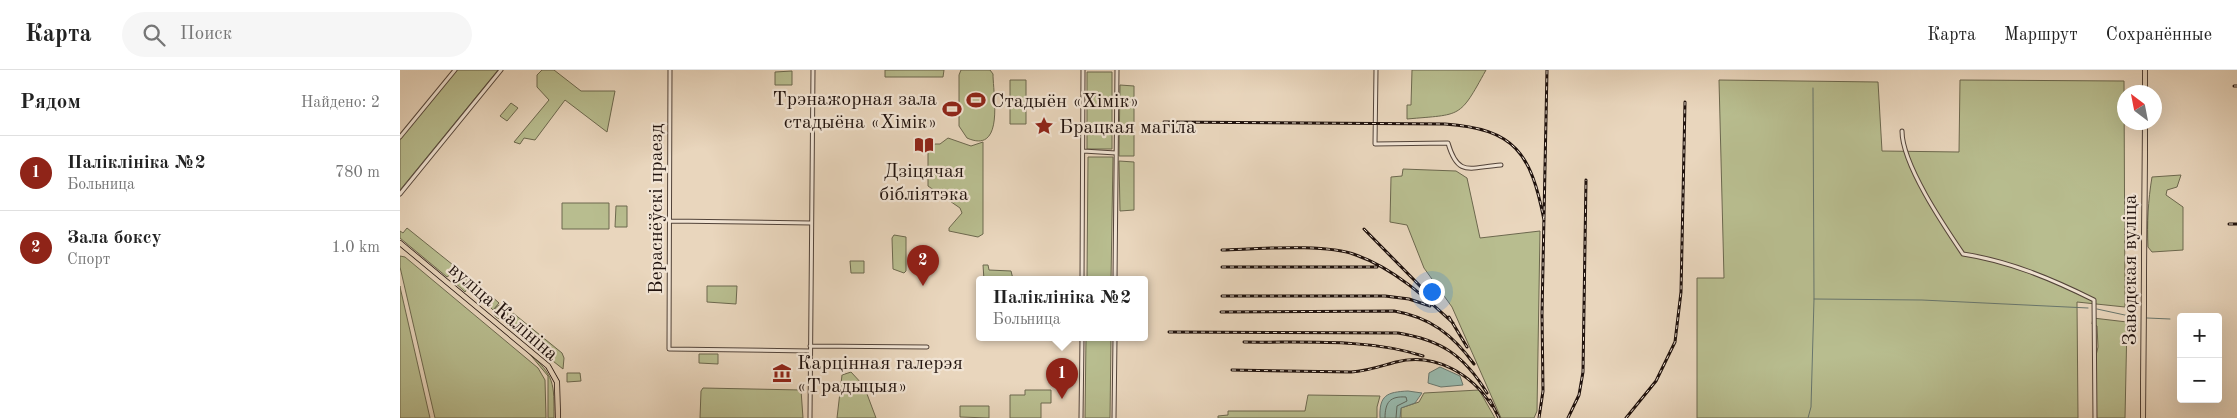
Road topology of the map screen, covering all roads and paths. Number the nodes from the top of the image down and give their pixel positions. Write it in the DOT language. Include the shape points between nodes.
graph roads {
  1 [pos="455,70"];
  2 [pos="501,70"];
  3 [pos="670,70"];
  4 [pos="812,70"];
  5 [pos="1083,70"];
  6 [pos="1117,70"];
  7 [pos="1376,70"];
  8 [pos="2145,70"];
  9 [pos="2145,85"];
  10 [pos="2145,130"];
  11 [pos="1902,131"];
  12 [pos="400,137"];
  13 [pos="1083,151"];
  14 [pos="1116,153"];
  15 [pos="1501,165"];
  16 [pos="400,194"];
  17 [pos="670,221"];
  18 [pos="811,223"];
  19 [pos="400,243"];
  20 [pos="1082,276"];
  21 [pos="1115,276"];
  22 [pos="1082,341"];
  23 [pos="1115,341"];
  24 [pos="810,346"];
  25 [pos="927,347"];
  26 [pos="810,351"];
  27 [pos="558,418"];
  28 [pos="810,418"];
  29 [pos="1081,418"];
  30 [pos="1114,418"];
  31 [pos="2095,418"];
  32 [pos="2143,418"];
  1 -- 12 [label="street"];
  2 -- 16 [label="street"];
  3 -- 17 [label="street, Вераснёўскі праезд"];
  4 -- 18 [label="street"];
  5 -- 13 [label="street"];
  6 -- 14 [label="street"];
  7 -- 15 [label="street" via="1375,144 1448,143 1455,164 1461,167"];
  8 -- 9 [label="main road"];
  10 -- 32 [label="main road, Заводская вуліца"];
  11 -- 31 [label="street" via="1902,140 1914,171 1963,254 2022,268 2094,300"];
  13 -- 14 [label="street"];
  13 -- 20 [label="street"];
  14 -- 21 [label="street"];
  17 -- 18 [label="street"];
  17 -- 26 [label="street, Вераснёўскі праезд" via="669,348"];
  18 -- 24 [label="street"];
  19 -- 27 [label="main road, вуліца Калініна" via="548,366 557,382"];
  22 -- 29 [label="street"];
  23 -- 30 [label="street"];
  24 -- 25 [label="street"];
  24 -- 26 [label="street"];
  26 -- 28 [label="street"];
}
